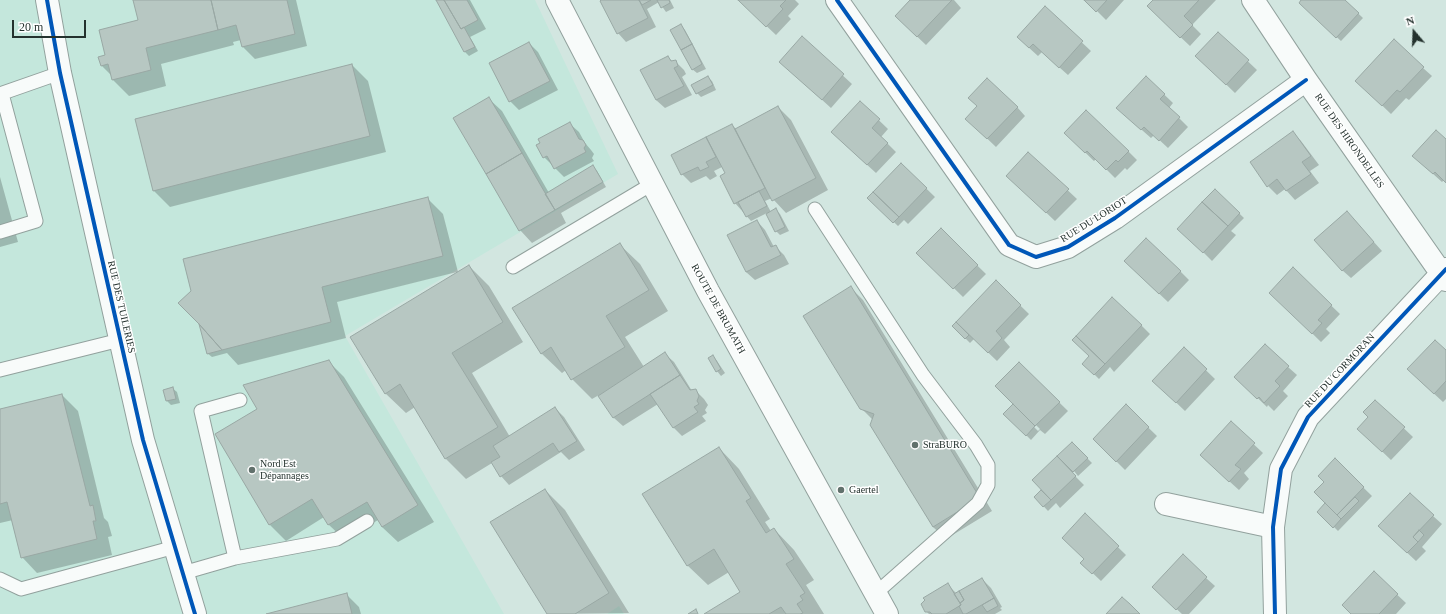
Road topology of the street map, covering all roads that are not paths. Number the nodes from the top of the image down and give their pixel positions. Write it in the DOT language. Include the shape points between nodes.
graph roads {
  1 [pos="47,0"];
  2 [pos="557,0"];
  3 [pos="837,0"];
  4 [pos="1253,0"];
  5 [pos="60,73"];
  6 [pos="1306,80"];
  7 [pos="1,94"];
  8 [pos="652,184"];
  9 [pos="815,209"];
  10 [pos="0,232"];
  11 [pos="513,267"];
  12 [pos="1444,274"];
  13 [pos="120,340"];
  14 [pos="0,370"];
  15 [pos="240,400"];
  16 [pos="1166,504"];
  17 [pos="367,521"];
  18 [pos="1273,527"];
  19 [pos="175,547"];
  20 [pos="234,558"];
  21 [pos="183,573"];
  22 [pos="0,579"];
  23 [pos="882,608"];
  24 [pos="195,614"];
  25 [pos="1275,614"];
  1 -- 5 [label="street, RUE DES TUILERIES"];
  2 -- 8 [label="street, ROUTE DE BRUMATH"];
  3 -- 6 [label="street, RUE DU LORIOT" via="1008,245 1036,257 1068,247 1115,218"];
  4 -- 6 [label="street, RUE DES HIRONDELLES"];
  5 -- 7 [label="lane"];
  5 -- 13 [label="street, RUE DES TUILERIES"];
  6 -- 12 [label="street, RUE DES HIRONDELLES"];
  7 -- 10 [label="lane" via="36,221"];
  8 -- 11 [label="lane"];
  8 -- 23 [label="street, ROUTE DE BRUMATH"];
  9 -- 23 [label="lane" via="923,375 988,465 988,485 978,503"];
  12 -- 18 [label="street, RUE DU CORMORAN" via="1308,417 1281,469"];
  13 -- 14 [label="lane"];
  13 -- 19 [label="street, RUE DES TUILERIES" via="143,440"];
  15 -- 20 [label="lane" via="200,411"];
  16 -- 18 [label="street"];
  17 -- 20 [label="lane" via="337,539"];
  18 -- 25 [label="street, RUE DU CORMORAN"];
  19 -- 21 [label="street, RUE DES TUILERIES"];
  19 -- 22 [label="lane" via="21,589"];
  20 -- 21 [label="lane"];
  21 -- 24 [label="street, RUE DES TUILERIES"];
}
